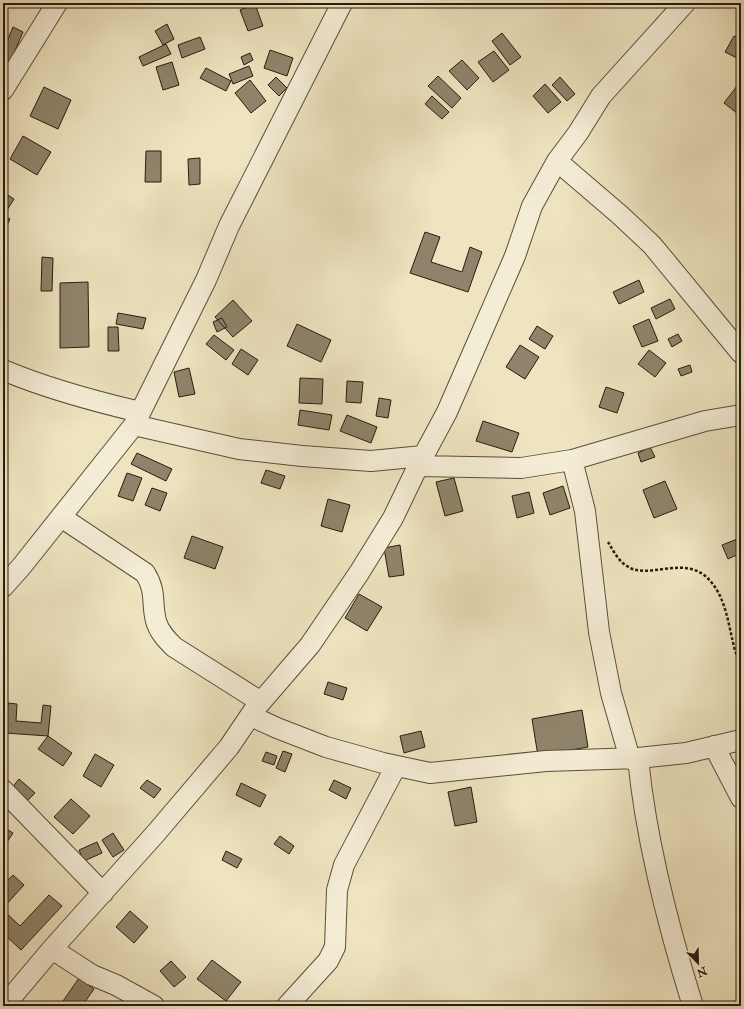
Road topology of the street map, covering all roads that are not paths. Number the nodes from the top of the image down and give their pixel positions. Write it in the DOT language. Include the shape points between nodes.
graph roads {
  1 [pos="57,3"];
  2 [pos="342,3"];
  3 [pos="685,3"];
  4 [pos="3,90"];
  5 [pos="557,161"];
  6 [pos="741,353"];
  7 [pos="3,370"];
  8 [pos="741,415"];
  9 [pos="137,418"];
  10 [pos="572,460"];
  11 [pos="420,461"];
  12 [pos="61,517"];
  13 [pos="3,587"];
  14 [pos="256,709"];
  15 [pos="741,740"];
  16 [pos="714,746"];
  17 [pos="634,758"];
  18 [pos="396,766"];
  19 [pos="3,790"];
  20 [pos="741,798"];
  21 [pos="103,893"];
  22 [pos="52,949"];
  23 [pos="4,1006"];
  24 [pos="154,1006"];
  25 [pos="287,1006"];
  26 [pos="693,1006"];
  1 -- 4 [label="street"];
  2 -- 9 [label="street" via="229,226 206,280"];
  3 -- 5 [label="street" via="601,96"];
  5 -- 6 [label="street" via="652,245"];
  5 -- 11 [label="street" via="532,206 515,256 447,412"];
  7 -- 9 [label="street" via="35,384"];
  8 -- 10 [label="street" via="704,421"];
  9 -- 11 [label="street" via="239,449 302,456"];
  9 -- 12 [label="street"];
  10 -- 11 [label="street" via="521,468"];
  10 -- 17 [label="street" via="585,512 599,632 611,693"];
  11 -- 14 [label="street" via="393,518 359,573 310,645"];
  12 -- 13 [label="street"];
  12 -- 14 [label="street" via="145,573 152,585 156,622 163,636 174,648"];
  14 -- 18 [label="street" via="277,728 326,747"];
  14 -- 21 [label="street" via="229,747"];
  15 -- 16 [label="street"];
  16 -- 17 [label="street" via="686,753"];
  16 -- 20 [label="street"];
  17 -- 18 [label="street" via="546,761 430,772"];
  17 -- 26 [label="street" via="671,932"];
  18 -- 25 [label="street" via="344,865 337,890 335,947 328,961"];
  19 -- 21 [label="street"];
  21 -- 22 [label="street"];
  22 -- 23 [label="street"];
  22 -- 24 [label="street" via="92,975"];
}
